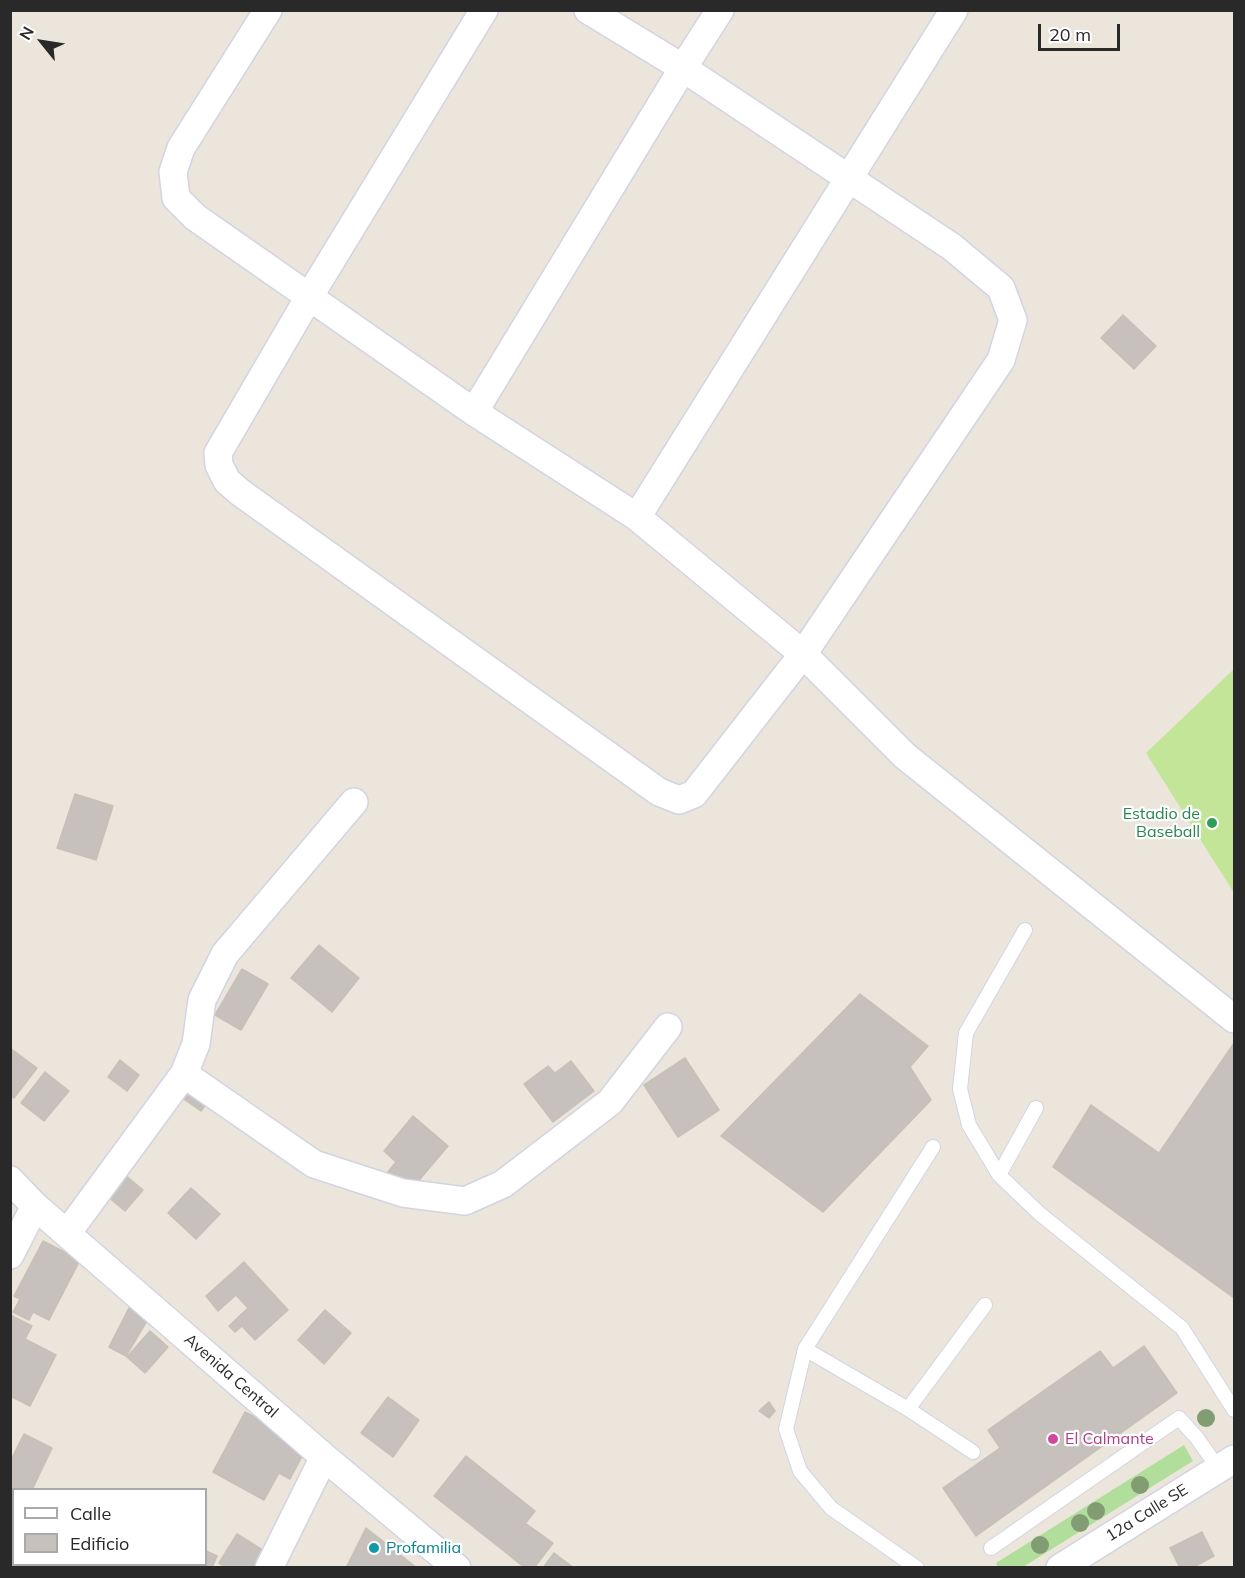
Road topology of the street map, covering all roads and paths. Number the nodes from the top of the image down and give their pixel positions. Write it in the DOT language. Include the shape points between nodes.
graph roads {
  1 [pos="268,10"];
  2 [pos="484,10"];
  3 [pos="588,10"];
  4 [pos="720,10"];
  5 [pos="954,10"];
  6 [pos="683,68"];
  7 [pos="848,179"];
  8 [pos="309,297"];
  9 [pos="474,412"];
  10 [pos="637,517"];
  11 [pos="803,654"];
  12 [pos="354,802"];
  13 [pos="1025,930"];
  14 [pos="1234,1018"];
  15 [pos="668,1027"];
  16 [pos="184,1074"];
  17 [pos="1036,1108"];
  18 [pos="933,1147"];
  19 [pos="999,1175"];
  20 [pos="10,1179"];
  21 [pos="35,1206"];
  22 [pos="68,1232"];
  23 [pos="10,1255"];
  24 [pos="985,1305"];
  25 [pos="805,1348"];
  26 [pos="908,1409"];
  27 [pos="1234,1410"];
  28 [pos="973,1452"];
  29 [pos="324,1457"];
  30 [pos="1226,1463"];
  31 [pos="991,1548"];
  32 [pos="269,1568"];
  33 [pos="457,1568"];
  34 [pos="917,1568"];
  35 [pos="1060,1568"];
  1 -- 8 [label="street" via="182,148 172,172 176,198 195,217"];
  2 -- 8 [label="street"];
  3 -- 6 [label="street"];
  4 -- 6 [label="street"];
  5 -- 7 [label="street"];
  6 -- 7 [label="street"];
  6 -- 9 [label="street"];
  7 -- 10 [label="street"];
  7 -- 11 [label="street" via="952,247 1001,288 1013,320 1001,360"];
  8 -- 9 [label="street"];
  8 -- 11 [label="street" via="218,453 227,481 242,493 659,792 679,800 694,794"];
  9 -- 10 [label="street"];
  10 -- 11 [label="street"];
  11 -- 14 [label="street" via="905,756"];
  12 -- 16 [label="street" via="225,954 202,1000 196,1044"];
  13 -- 19 [label="lane" via="966,1033 960,1089 969,1125"];
  15 -- 16 [label="street" via="610,1102 503,1184 465,1201 404,1192 315,1164"];
  16 -- 22 [label="street"];
  17 -- 19 [label="lane"];
  18 -- 25 [label="lane"];
  19 -- 27 [label="lane" via="1040,1214 1182,1328"];
  20 -- 21 [label="street, Avenida Central"];
  21 -- 22 [label="street, Avenida Central"];
  21 -- 23 [label="street"];
  22 -- 29 [label="street, Avenida Central"];
  24 -- 26 [label="lane"];
  25 -- 26 [label="lane"];
  25 -- 34 [label="lane" via="786,1429 800,1471 831,1508"];
  26 -- 28 [label="lane"];
  29 -- 32 [label="street"];
  29 -- 33 [label="street, Avenida Central"];
  30 -- 31 [label="lane" via="1179,1418"];
  30 -- 35 [label="street, 12a Calle SE"];
}
